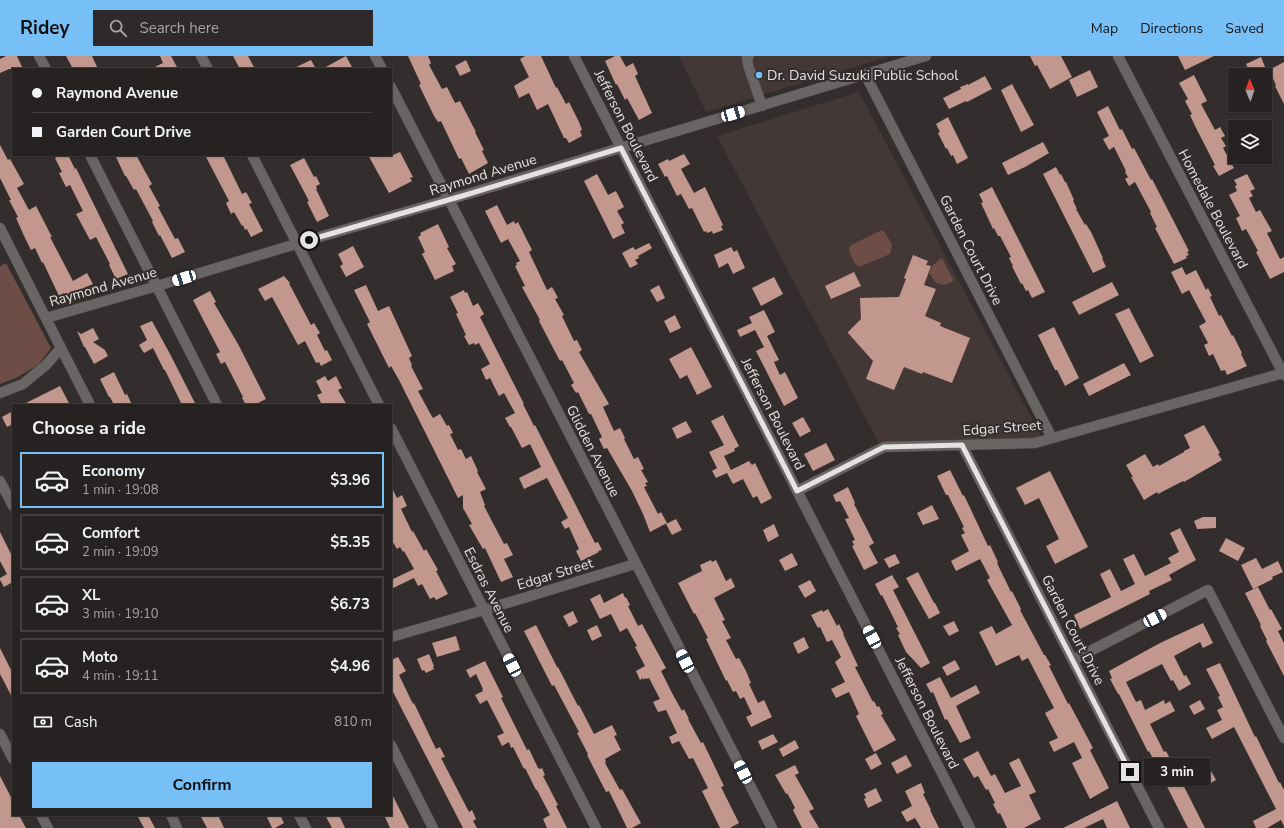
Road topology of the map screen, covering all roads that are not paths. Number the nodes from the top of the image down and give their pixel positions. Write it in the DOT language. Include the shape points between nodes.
graph roads {
  1 [pos="39,56"];
  2 [pos="201,56"];
  3 [pos="375,56"];
  4 [pos="574,56"];
  5 [pos="749,56"];
  6 [pos="926,56"];
  7 [pos="1118,56"];
  8 [pos="45,68"];
  9 [pos="207,68"];
  10 [pos="381,68"];
  11 [pos="865,74"];
  12 [pos="392,89"];
  13 [pos="762,106"];
  14 [pos="621,148"];
  15 [pos="91,156"];
  16 [pos="252,156"];
  17 [pos="448,200"];
  18 [pos="0,228"];
  19 [pos="296,244"];
  20 [pos="157,286"];
  21 [pos="46,318"];
  22 [pos="61,348"];
  23 [pos="1284,374"];
  24 [pos="0,394"];
  25 [pos="89,404"];
  26 [pos="216,404"];
  27 [pos="378,404"];
  28 [pos="392,430"];
  29 [pos="1052,438"];
  30 [pos="962,445"];
  31 [pos="0,481"];
  32 [pos="797,491"];
  33 [pos="12,504"];
  34 [pos="635,564"];
  35 [pos="484,610"];
  36 [pos="392,637"];
  37 [pos="1073,660"];
  38 [pos="0,734"];
  39 [pos="1284,738"];
  40 [pos="392,747"];
  41 [pos="9,753"];
  42 [pos="42,816"];
  43 [pos="171,816"];
  44 [pos="300,816"];
  45 [pos="48,828"];
  46 [pos="177,828"];
  47 [pos="306,828"];
  48 [pos="433,828"];
  49 [pos="596,828"];
  50 [pos="772,828"];
  51 [pos="970,828"];
  52 [pos="1159,828"];
  1 -- 8 [label="street"];
  2 -- 9 [label="street"];
  3 -- 10 [label="street"];
  4 -- 14 [label="street, Jefferson Boulevard"];
  5 -- 13 [label="street" via="748,65"];
  6 -- 11 [label="street, Raymond Avenue"];
  7 -- 23 [label="street, Homedale Boulevard"];
  11 -- 13 [label="street, Raymond Avenue"];
  11 -- 29 [label="street, Garden Court Drive"];
  12 -- 17 [label="street, Glidden Avenue"];
  13 -- 14 [label="street, Raymond Avenue"];
  14 -- 17 [label="street, Raymond Avenue"];
  14 -- 32 [label="street, Jefferson Boulevard"];
  15 -- 20 [label="street"];
  16 -- 19 [label="street"];
  17 -- 19 [label="street, Raymond Avenue"];
  17 -- 34 [label="street, Glidden Avenue"];
  18 -- 21 [label="street"];
  19 -- 20 [label="street, Raymond Avenue"];
  19 -- 27 [label="street"];
  20 -- 21 [label="street, Raymond Avenue"];
  20 -- 26 [label="street"];
  21 -- 22 [label="street"];
  22 -- 24 [label="street" via="46,365 23,384"];
  22 -- 25 [label="street"];
  23 -- 29 [label="street, Edgar Street"];
  28 -- 35 [label="street, Esdras Avenue"];
  29 -- 30 [label="street, Edgar Street" via="1035,443"];
  30 -- 32 [label="street, Edgar Street" via="884,447"];
  30 -- 37 [label="street, Garden Court Drive"];
  31 -- 33 [label="street"];
  32 -- 51 [label="street, Jefferson Boulevard"];
  34 -- 35 [label="street, Edgar Street"];
  34 -- 50 [label="street, Glidden Avenue"];
  35 -- 36 [label="street, Edgar Street"];
  35 -- 49 [label="street, Esdras Avenue"];
  37 -- 39 [label="street" via="1208,590"];
  37 -- 52 [label="street, Garden Court Drive"];
  38 -- 41 [label="street"];
  40 -- 48 [label="street"];
  42 -- 45 [label="street"];
  43 -- 46 [label="street"];
  44 -- 47 [label="street"];
}
